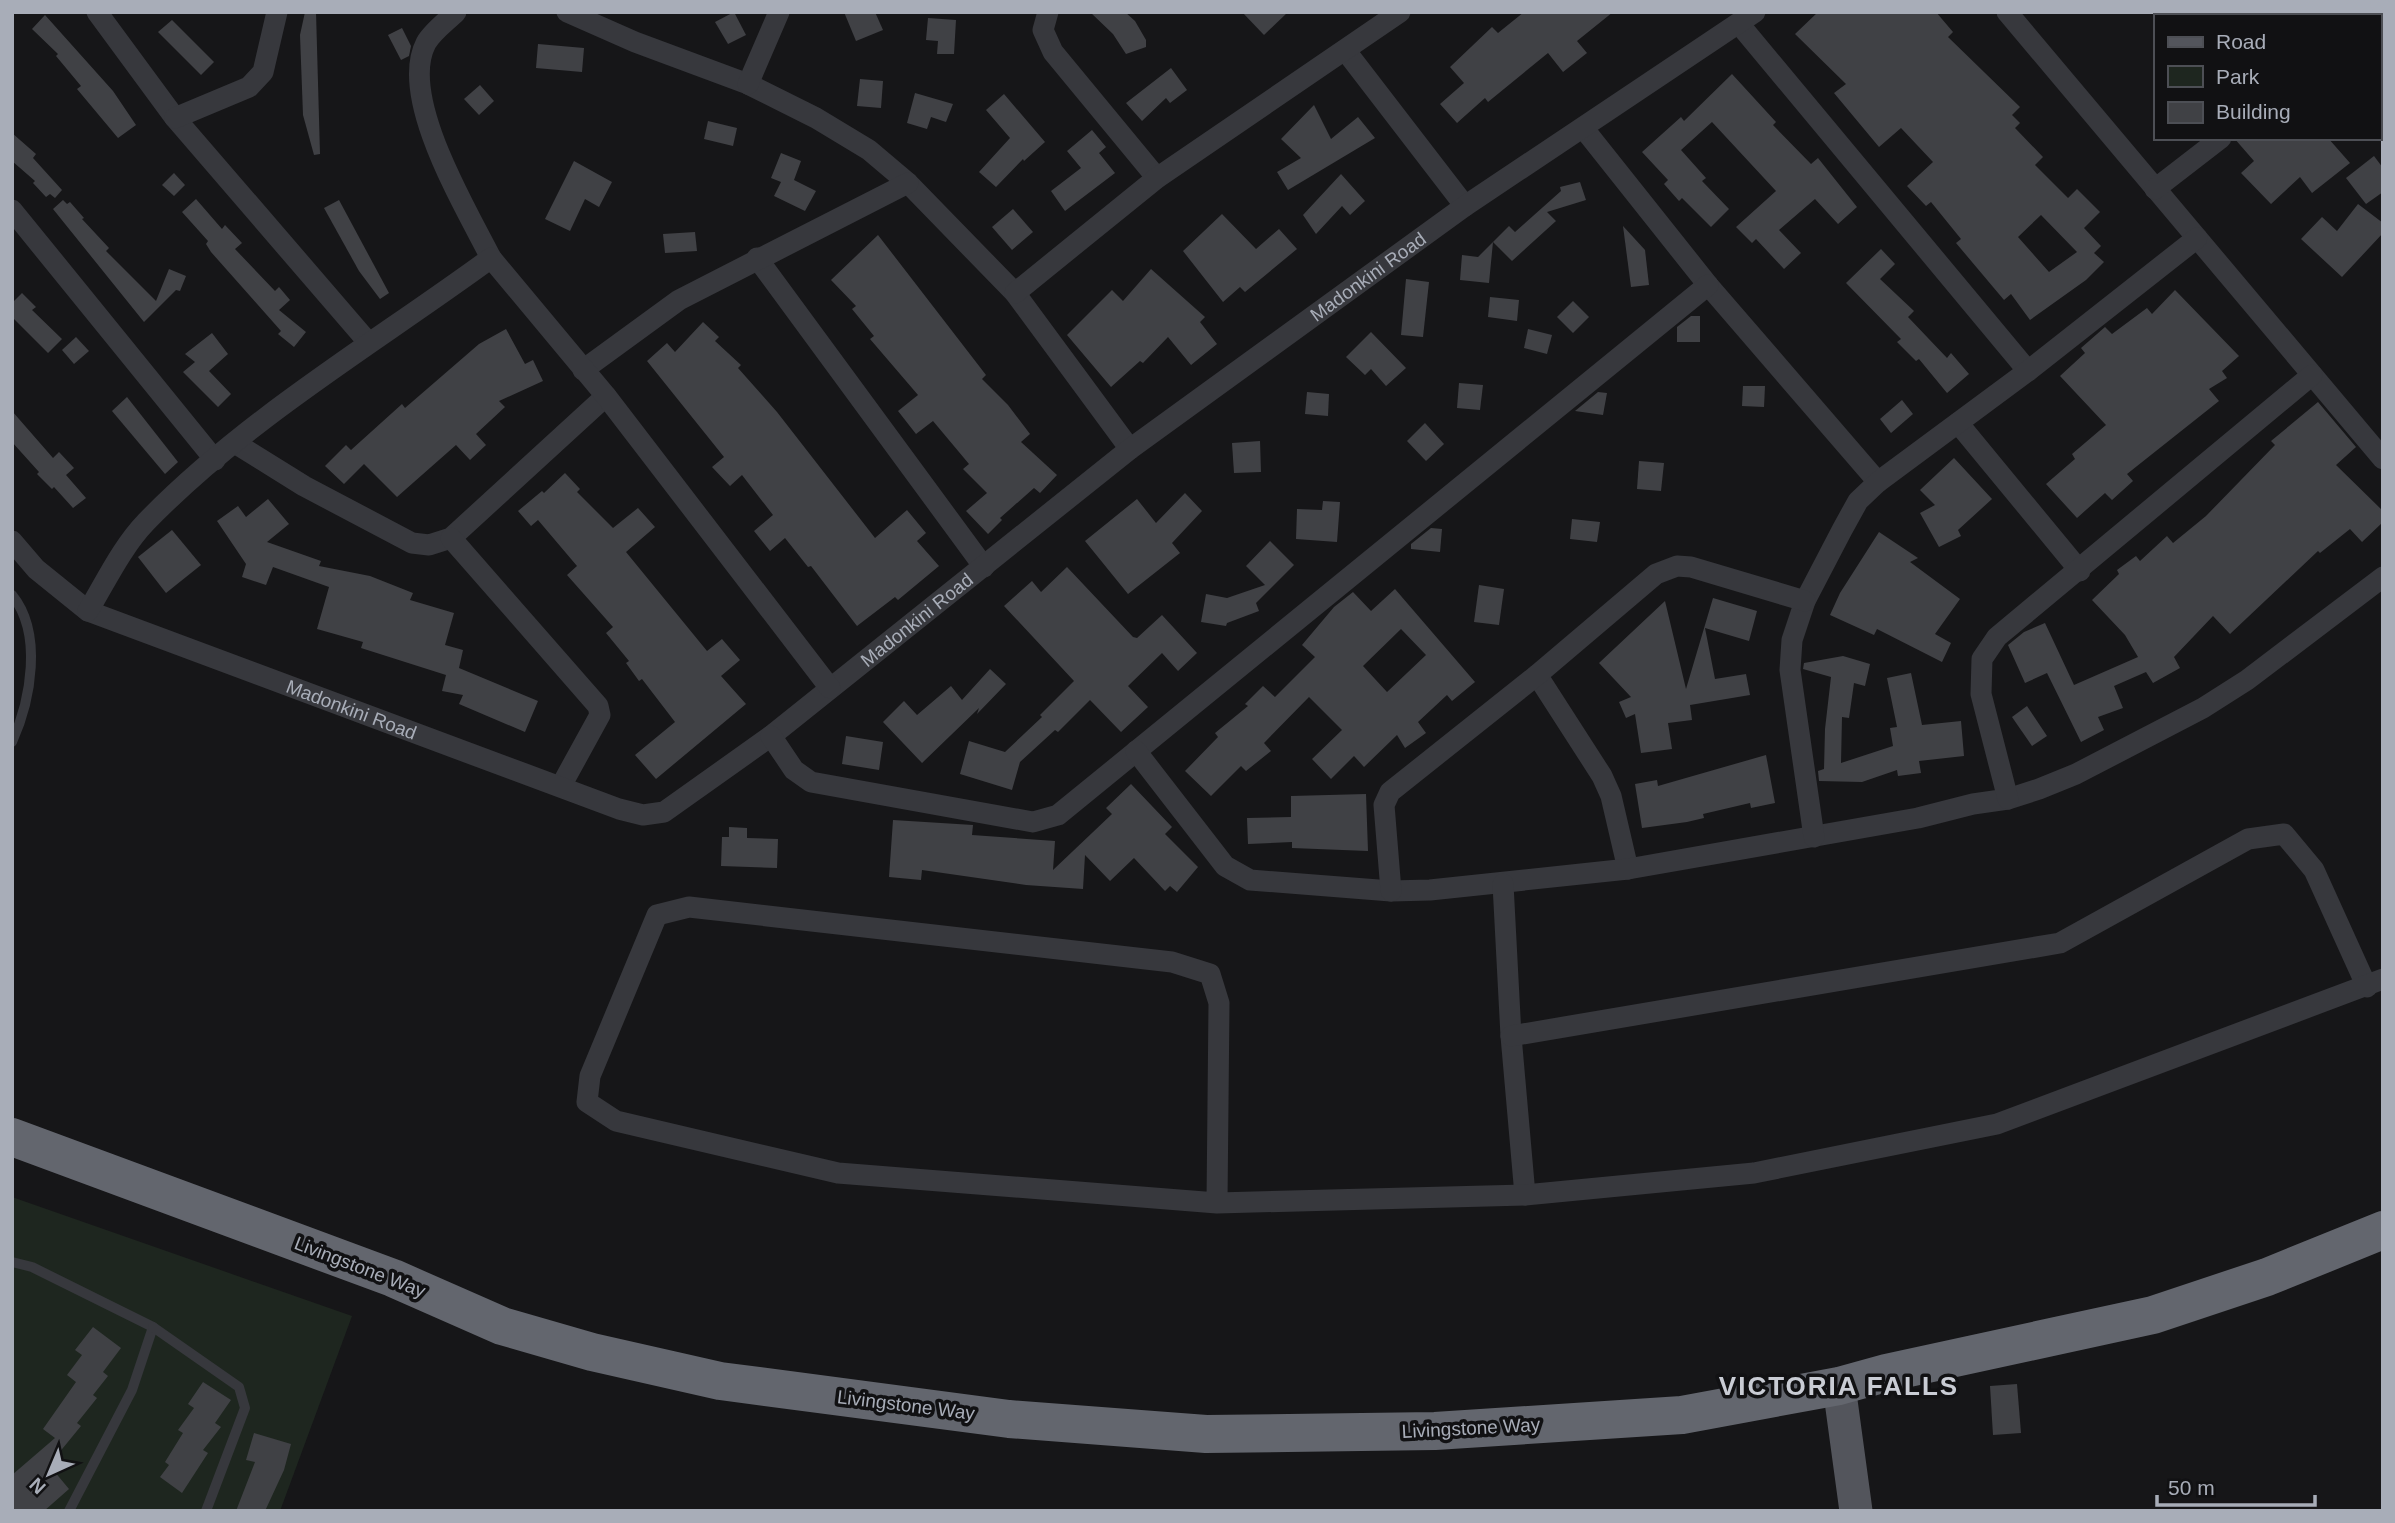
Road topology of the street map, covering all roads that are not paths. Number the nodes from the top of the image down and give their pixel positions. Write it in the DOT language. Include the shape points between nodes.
graph roads {
  1 [pos="97,12"];
  2 [pos="277,12"];
  3 [pos="456,12"];
  4 [pos="567,12"];
  5 [pos="779,12"];
  6 [pos="1048,12"];
  7 [pos="1400,12"];
  8 [pos="2007,12"];
  9 [pos="1747,18"];
  10 [pos="1345,50"];
  11 [pos="748,84"];
  12 [pos="175,118"];
  13 [pos="1584,129"];
  14 [pos="2218,140"];
  15 [pos="1157,178"];
  16 [pos="908,183"];
  17 [pos="2155,189"];
  18 [pos="1465,206"];
  19 [pos="12,210"];
  20 [pos="2197,238"];
  21 [pos="491,258"];
  22 [pos="757,258"];
  23 [pos="1709,285"];
  24 [pos="1015,293"];
  25 [pos="368,342"];
  26 [pos="583,370"];
  27 [pos="2028,371"];
  28 [pos="2312,375"];
  29 [pos="606,396"];
  30 [pos="1958,423"];
  31 [pos="235,443"];
  32 [pos="1130,449"];
  33 [pos="2383,459"];
  34 [pos="215,460"];
  35 [pos="1878,482"];
  36 [pos="451,538"];
  37 [pos="12,541"];
  38 [pos="984,567"];
  39 [pos="2080,571"];
  40 [pos="2383,577"];
  41 [pos="12,595"];
  42 [pos="1805,601"];
  43 [pos="88,611"];
  44 [pos="1537,675"];
  45 [pos="830,688"];
  46 [pos="771,736"];
  47 [pos="12,742"];
  48 [pos="1136,751"];
  49 [pos="561,786"];
  50 [pos="2008,799"];
  51 [pos="1814,837"];
  52 [pos="1628,869"];
  53 [pos="1503,884"];
  54 [pos="1391,891"];
  55 [pos="2375,983"];
  56 [pos="1511,1036"];
  57 [pos="12,1137"];
  58 [pos="1525,1195"];
  59 [pos="1217,1203"];
  60 [pos="2383,1230"];
  61 [pos="12,1262"];
  62 [pos="153,1327"];
  63 [pos="1839,1386"];
  64 [pos="69,1511"];
  65 [pos="206,1511"];
  66 [pos="1856,1511"];
  1 -- 12 [label="street"];
  2 -- 12 [label="street" via="263,72 249,88"];
  3 -- 21 [label="street" via="426,43 419,76 423,114"];
  4 -- 11 [label="street"];
  5 -- 11 [label="street"];
  6 -- 15 [label="street" via="1043,30 1053,52"];
  7 -- 10 [label="street"];
  8 -- 17 [label="street"];
  9 -- 13 [label="street, Madonkini Road"];
  9 -- 27 [label="street"];
  10 -- 15 [label="street"];
  10 -- 18 [label="street"];
  11 -- 16 [label="street" via="816,118"];
  12 -- 25 [label="street"];
  13 -- 18 [label="street, Madonkini Road"];
  13 -- 23 [label="street"];
  14 -- 17 [label="street"];
  15 -- 24 [label="street"];
  16 -- 22 [label="street"];
  16 -- 24 [label="street"];
  17 -- 20 [label="street"];
  18 -- 32 [label="street, Madonkini Road"];
  19 -- 34 [label="street"];
  20 -- 27 [label="street"];
  20 -- 28 [label="street"];
  21 -- 25 [label="street"];
  21 -- 26 [label="street"];
  22 -- 26 [label="street" via="679,300"];
  22 -- 38 [label="street"];
  23 -- 35 [label="street"];
  23 -- 48 [label="street"];
  24 -- 32 [label="street"];
  25 -- 31 [label="street"];
  26 -- 29 [label="street"];
  27 -- 30 [label="street"];
  28 -- 33 [label="street"];
  28 -- 39 [label="street"];
  29 -- 36 [label="street"];
  29 -- 45 [label="street"];
  30 -- 35 [label="street"];
  30 -- 39 [label="street"];
  31 -- 34 [label="street"];
  31 -- 36 [label="street" via="412,543 429,545"];
  32 -- 38 [label="street, Madonkini Road"];
  34 -- 43 [label="street" via="146,523"];
  35 -- 42 [label="street" via="1858,502"];
  36 -- 49 [label="street" via="598,706 600,715"];
  37 -- 43 [label="street, Madonkini Road" via="36,569"];
  38 -- 45 [label="street, Madonkini Road"];
  39 -- 50 [label="street" via="1997,637 1982,659 1981,694"];
  40 -- 50 [label="street" via="2203,708 2076,774"];
  41 -- 47 [label="lane" via="30,633 33,657"];
  42 -- 44 [label="street" via="1676,566 1649,580"];
  42 -- 51 [label="street" via="1792,640 1790,670"];
  43 -- 49 [label="street, Madonkini Road"];
  44 -- 52 [label="street" via="1612,796"];
  44 -- 54 [label="street" via="1385,798"];
  45 -- 46 [label="street, Madonkini Road"];
  46 -- 48 [label="street" via="794,770 811,782 1033,822 1058,815"];
  46 -- 49 [label="street, Madonkini Road" via="664,812 643,816"];
  48 -- 54 [label="street" via="1235,874 1261,882"];
  50 -- 51 [label="street"];
  51 -- 52 [label="street"];
  52 -- 53 [label="street"];
  53 -- 54 [label="street"];
  53 -- 56 [label="street"];
  55 -- 56 [label="street" via="2314,870 2284,834 2248,839 2060,943"];
  55 -- 58 [label="street" via="1997,1124 1754,1173"];
  56 -- 58 [label="street"];
  57 -- 63 [label="highway, Livingstone Way" via="393,1278 502,1326 592,1352 734,1383 1009,1419 1206,1434 1435,1431 1682,1415"];
  58 -- 59 [label="street"];
  59 -- 59 [label="street" via="838,1173 616,1121 587,1102 590,1076 657,915 689,907 1172,962 1210,974 1219,1003"];
  60 -- 63 [label="highway, Livingstone Way" via="2267,1277 2153,1315"];
  61 -- 62 [label="lane" via="32,1267"];
  62 -- 64 [label="lane" via="132,1390"];
  62 -- 65 [label="lane" via="239,1387 245,1408"];
  63 -- 66 [label="main road"];
}
